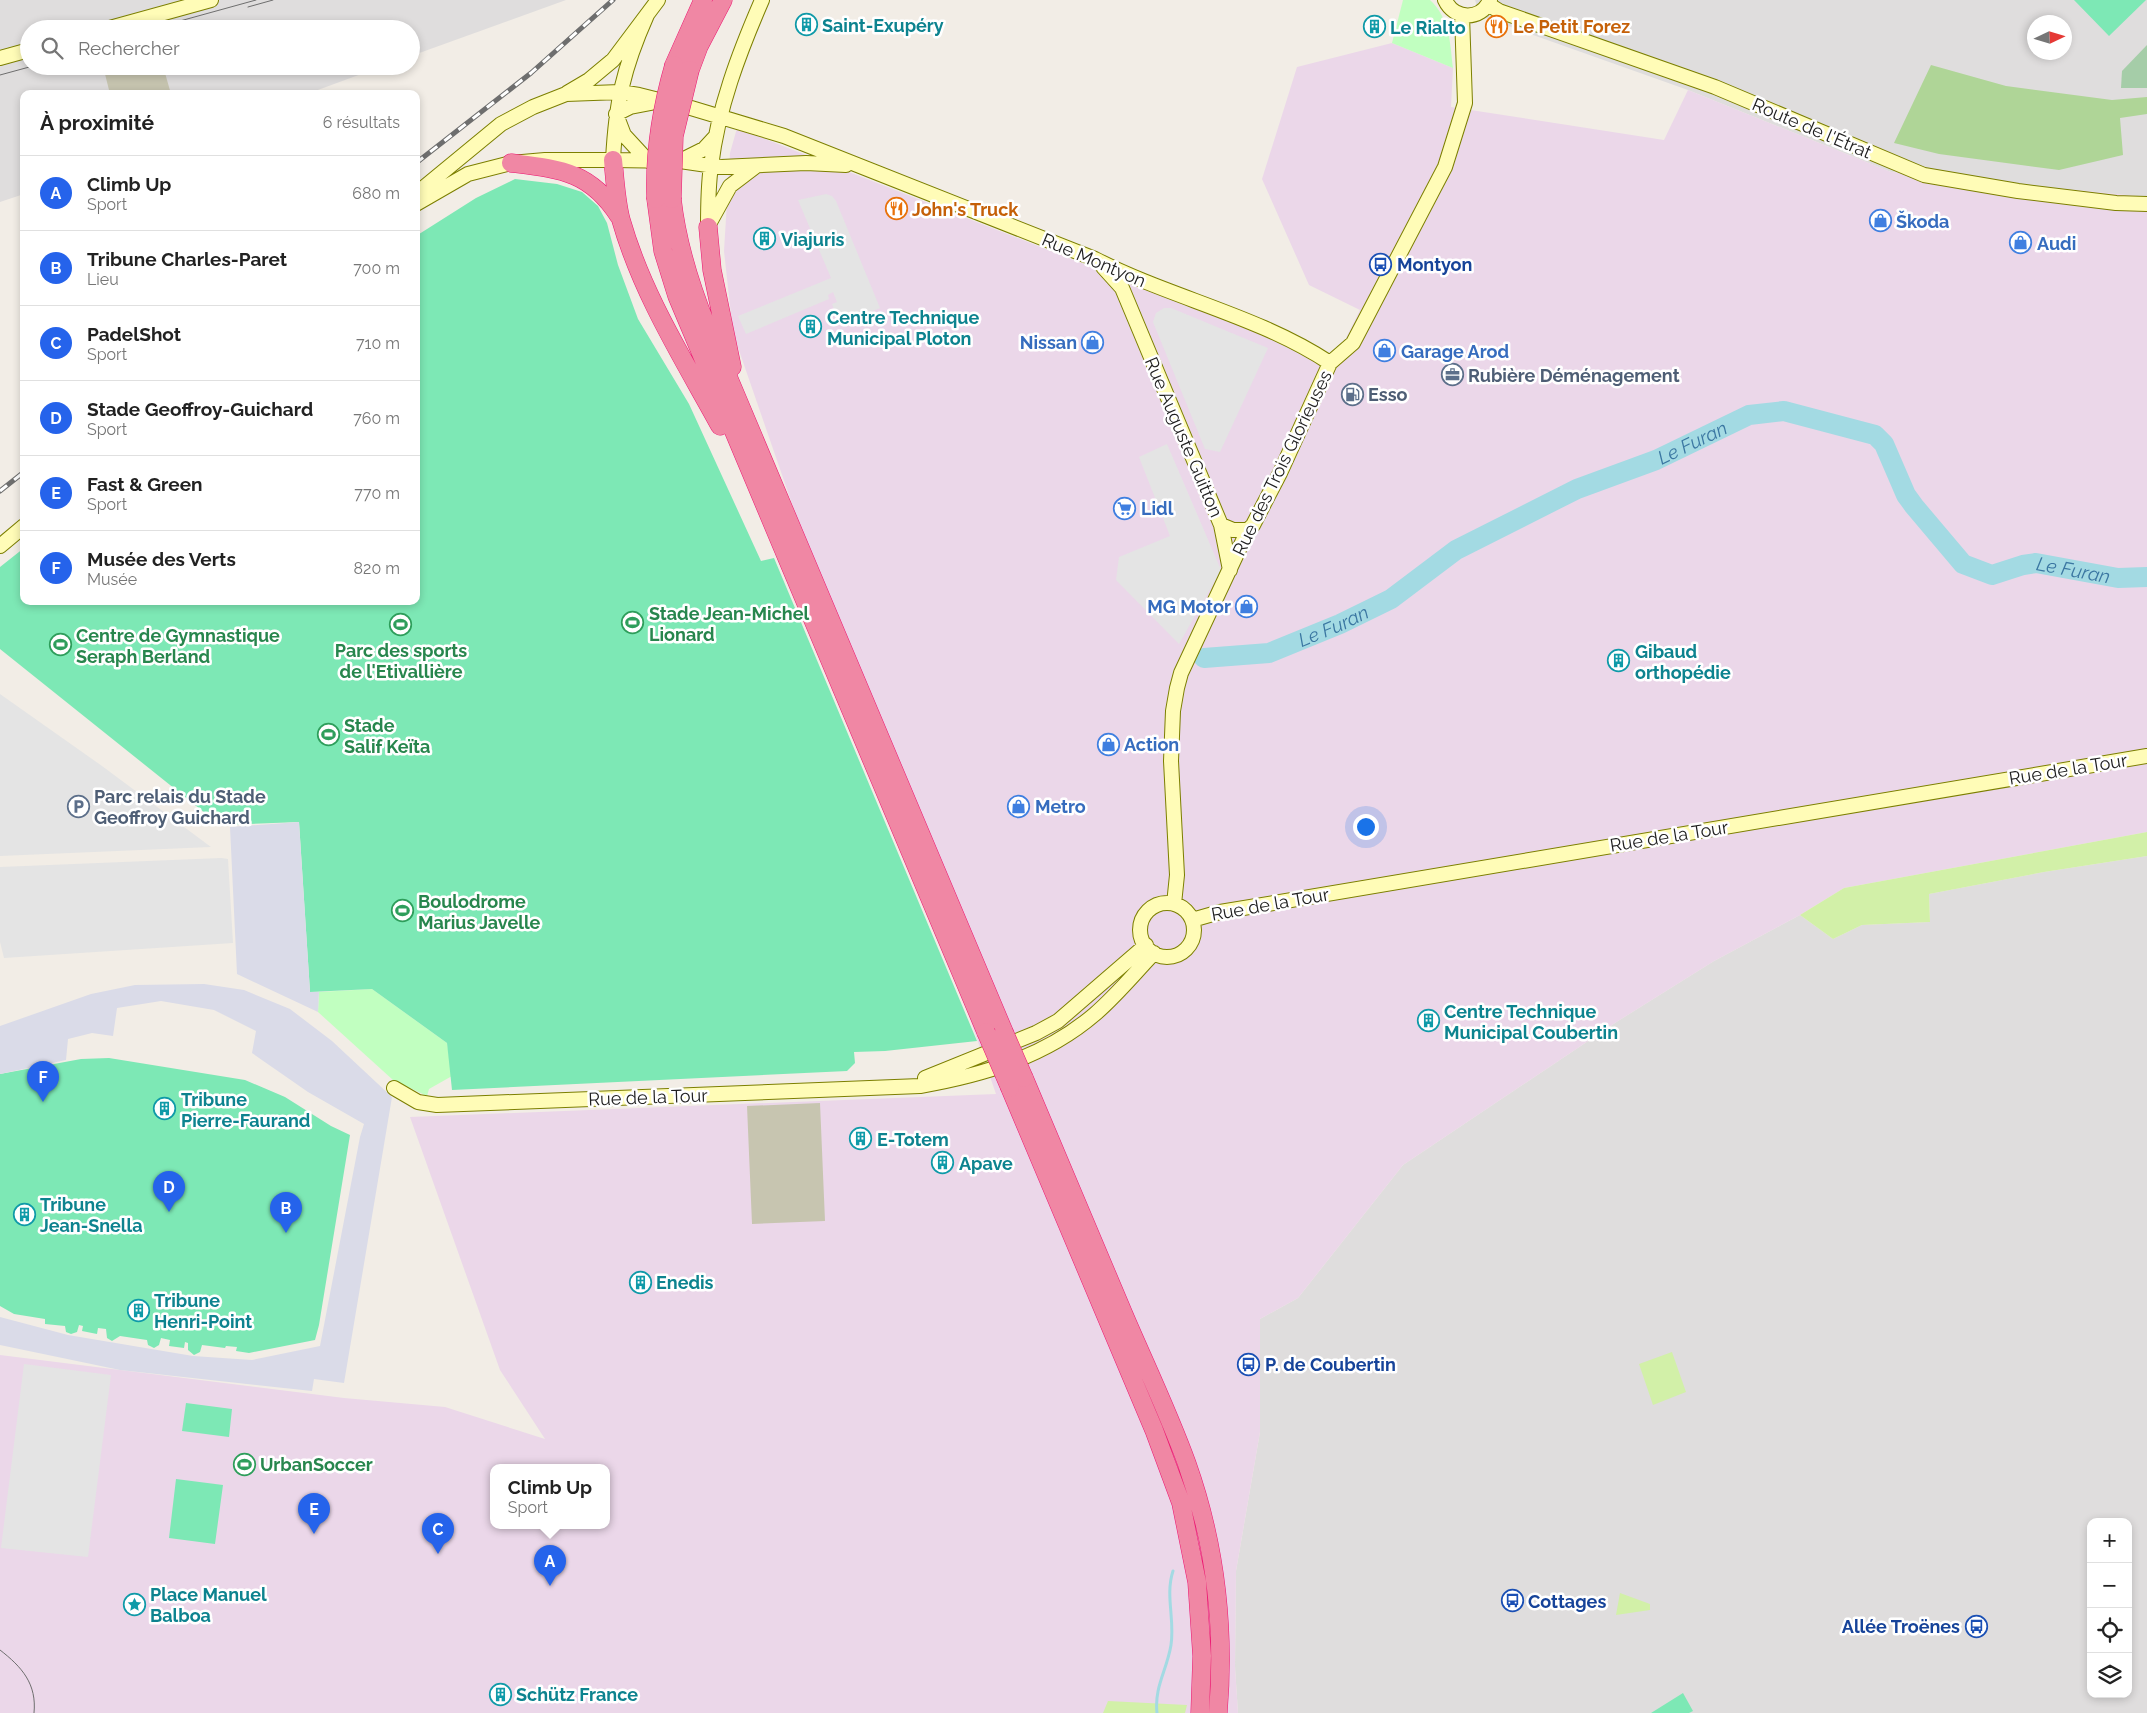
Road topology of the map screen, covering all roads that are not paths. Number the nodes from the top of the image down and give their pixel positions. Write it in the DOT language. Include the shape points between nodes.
graph roads {
  1 [pos="212,0"];
  2 [pos="658,0"];
  3 [pos="703,0"];
  4 [pos="723,0"];
  5 [pos="762,0"];
  6 [pos="1445,0"];
  7 [pos="1489,2"];
  8 [pos="1462,15"];
  9 [pos="647,16"];
  10 [pos="139,20"];
  11 [pos="20,52"];
  12 [pos="0,58"];
  13 [pos="682,67"];
  14 [pos="620,92"];
  15 [pos="566,94"];
  16 [pos="662,101"];
  17 [pos="616,114"];
  18 [pos="720,116"];
  19 [pos="716,136"];
  20 [pos="613,160"];
  21 [pos="648,161"];
  22 [pos="680,161"];
  23 [pos="511,163"];
  24 [pos="854,165"];
  25 [pos="711,166"];
  26 [pos="755,167"];
  27 [pos="420,191"];
  28 [pos="664,199"];
  29 [pos="420,202"];
  30 [pos="2147,204"];
  31 [pos="621,219"];
  32 [pos="708,227"];
  33 [pos="1095,259"];
  34 [pos="1154,286"];
  35 [pos="1130,306"];
  36 [pos="1330,363"];
  37 [pos="731,385"];
  38 [pos="742,456"];
  39 [pos="1221,525"];
  40 [pos="20,529"];
  41 [pos="1248,530"];
  42 [pos="0,546"];
  43 [pos="1230,570"];
  44 [pos="2147,756"];
  45 [pos="1174,904"];
  46 [pos="1192,920"];
  47 [pos="1150,949"];
  48 [pos="1017,1084"];
  49 [pos="394,1088"];
  50 [pos="1200,1713"];
  51 [pos="1218,1713"];
  1 -- 10 [label="street"];
  2 -- 9 [label="street"];
  3 -- 13 [label="highway"];
  4 -- 13 [label="highway" via="699,46"];
  5 -- 18 [label="street" via="745,39"];
  6 -- 8 [label="street" via="1452,10"];
  7 -- 8 [label="street" via="1478,14"];
  7 -- 30 [label="street, Route de l'Étrat" via="1499,11 1715,87 1924,175 2018,191"];
  8 -- 36 [label="street, Rue des Trois Glorieuses" via="1465,103 1445,167 1353,343"];
  9 -- 14 [label="street" via="629,57"];
  9 -- 15 [label="street" via="606,68"];
  11 -- 12 [label="street"];
  13 -- 28 [label="highway, bridge" via="660,117 656,145"];
  14 -- 15 [label="street, Rue Montyon"];
  14 -- 16 [label="street, Rue Montyon"];
  14 -- 17 [label="street"];
  15 -- 27 [label="street" via="501,124"];
  16 -- 17 [label="street"];
  16 -- 18 [label="street, Rue Montyon"];
  17 -- 20 [label="street"];
  17 -- 21 [label="street" via="624,135"];
  18 -- 19 [label="street"];
  18 -- 24 [label="street, Rue Montyon" via="784,136"];
  19 -- 22 [label="street" via="704,149"];
  19 -- 25 [label="street"];
  20 -- 21 [label="street, Rue Montyon"];
  20 -- 23 [label="street, Rue Montyon"];
  20 -- 31 [label="highway"];
  21 -- 22 [label="street, Rue Montyon"];
  22 -- 25 [label="street, Rue Montyon"];
  23 -- 29 [label="street, Rue Montyon" via="468,174"];
  23 -- 31 [label="highway" via="558,170 587,181"];
  24 -- 26 [label="street, Rue Montyon" via="806,163"];
  24 -- 33 [label="street, Rue Montyon"];
  25 -- 26 [label="street, Rue Montyon"];
  25 -- 32 [label="street"];
  26 -- 32 [label="street" via="730,186"];
  28 -- 37 [label="highway" via="703,319"];
  28 -- 38 [label="highway" via="663,251 677,296"];
  31 -- 38 [label="highway" via="654,303 727,440"];
  32 -- 37 [label="highway" via="712,270 732,367"];
  33 -- 34 [label="street, Rue Montyon"];
  33 -- 35 [label="street, Rue Auguste Guitton" via="1122,288"];
  34 -- 35 [label="street" via="1138,291"];
  34 -- 36 [label="street, Rue Montyon" via="1306,347"];
  35 -- 39 [label="street, Rue Auguste Guitton"];
  36 -- 41 [label="street, Rue des Trois Glorieuses" via="1280,473"];
  37 -- 48 [label="highway, bridge" via="1004,1032"];
  38 -- 48 [label="highway, bridge" via="986,1032"];
  39 -- 41 [label="street" via="1233,530"];
  39 -- 43 [label="street, Rue Auguste Guitton"];
  40 -- 42 [label="street"];
  41 -- 43 [label="street, Rue des Trois Glorieuses"];
  43 -- 45 [label="street, Rue des Trois Glorieuses" via="1181,673 1173,711 1171,761 1177,876"];
  44 -- 46 [label="street, Rue de la Tour" via="1220,912"];
  45 -- 46 [label="street" via="1182,907"];
  45 -- 47 [label="street" via="1160,904 1148,912 1141,934"];
  46 -- 47 [label="street" via="1193,935 1186,949 1172,956"];
  47 -- 49 [label="street, Rue de la Tour" via="1058,1021 978,1058 906,1086 446,1104 418,1102"];
  48 -- 50 [label="highway" via="1180,1503 1197,1582 1202,1656"];
  48 -- 51 [label="highway" via="1172,1426 1196,1495 1210,1549 1218,1615 1221,1658"];
}
